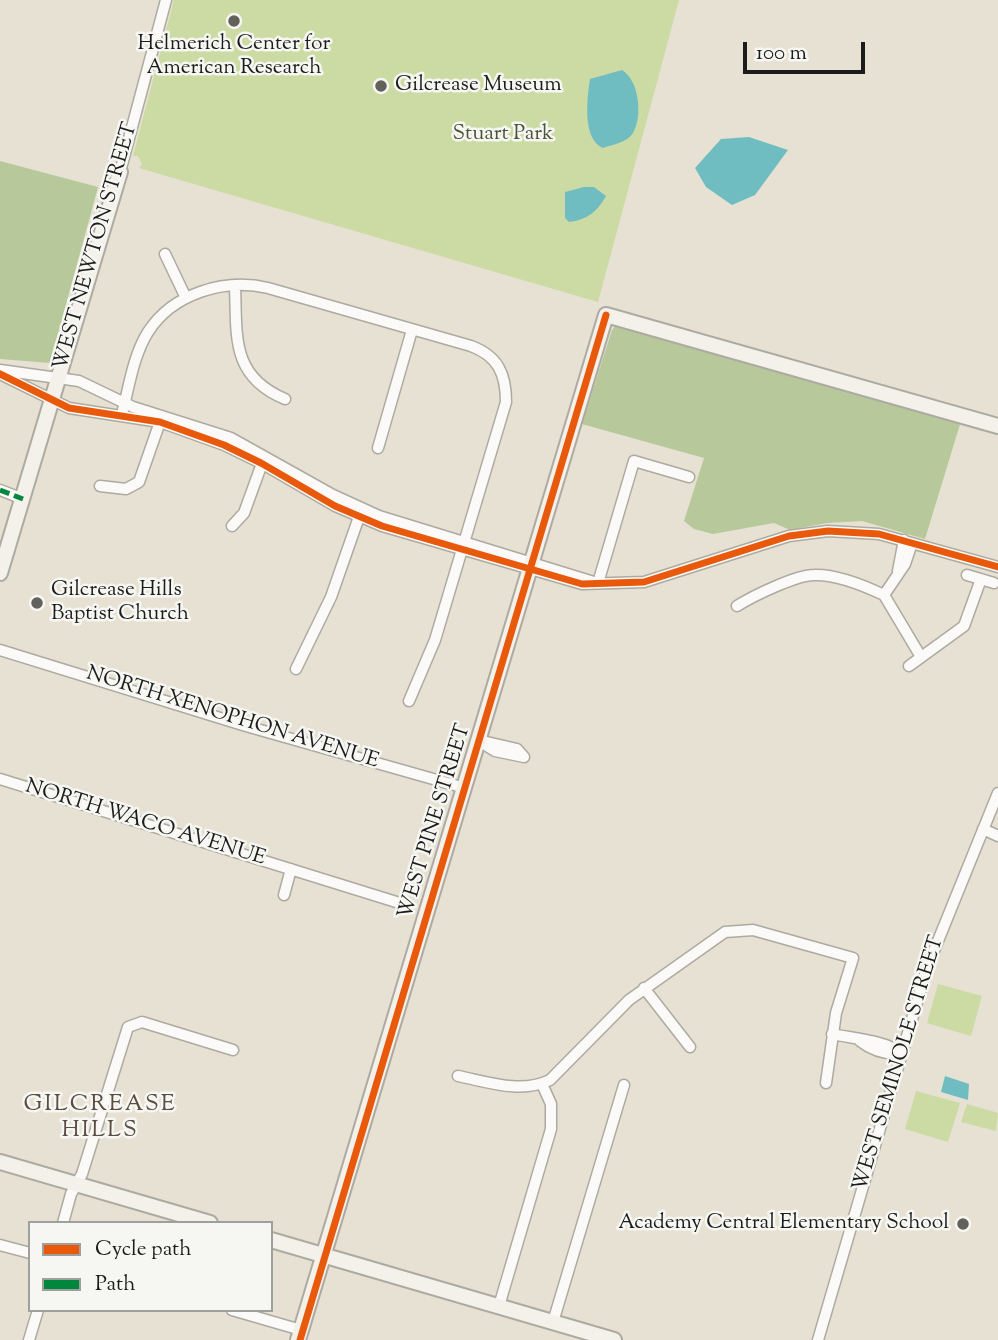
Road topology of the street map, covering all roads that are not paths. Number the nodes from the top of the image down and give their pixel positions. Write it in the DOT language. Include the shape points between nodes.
graph roads {
  1 [pos="166,0"];
  2 [pos="120,172"];
  3 [pos="165,254"];
  4 [pos="235,285"];
  5 [pos="186,298"];
  6 [pos="412,330"];
  7 [pos="0,372"];
  8 [pos="60,376"];
  9 [pos="285,399"];
  10 [pos="52,401"];
  11 [pos="125,403"];
  12 [pos="121,414"];
  13 [pos="161,419"];
  14 [pos="998,426"];
  15 [pos="378,449"];
  16 [pos="263,459"];
  17 [pos="689,477"];
  18 [pos="100,486"];
  19 [pos="0,490"];
  20 [pos="23,499"];
  21 [pos="360,513"];
  22 [pos="232,526"];
  23 [pos="908,541"];
  24 [pos="463,546"];
  25 [pos="531,566"];
  26 [pos="998,567"];
  27 [pos="0,573"];
  28 [pos="967,575"];
  29 [pos="981,579"];
  30 [pos="598,583"];
  31 [pos="994,583"];
  32 [pos="884,595"];
  33 [pos="737,606"];
  34 [pos="0,650"];
  35 [pos="921,657"];
  36 [pos="909,666"];
  37 [pos="296,669"];
  38 [pos="409,701"];
  39 [pos="0,779"];
  40 [pos="465,788"];
  41 [pos="998,793"];
  42 [pos="983,829"];
  43 [pos="998,836"];
  44 [pos="291,869"];
  45 [pos="284,895"];
  46 [pos="406,905"];
  47 [pos="644,988"];
  48 [pos="832,1034"];
  49 [pos="690,1047"];
  50 [pos="233,1050"];
  51 [pos="902,1053"];
  52 [pos="458,1076"];
  53 [pos="826,1083"];
  54 [pos="542,1084"];
  55 [pos="624,1085"];
  56 [pos="0,1162"];
  57 [pos="76,1185"];
  58 [pos="64,1221"];
  59 [pos="203,1221"];
  60 [pos="273,1241"];
  61 [pos="0,1245"];
  62 [pos="28,1252"];
  63 [pos="324,1255"];
  64 [pos="499,1307"];
  65 [pos="37,1312"];
  66 [pos="237,1312"];
  67 [pos="553,1322"];
  68 [pos="300,1335"];
  69 [pos="29,1340"];
  70 [pos="614,1340"];
  71 [pos="818,1340"];
  1 -- 2 [label="street, WEST NEWTON STREET"];
  2 -- 8 [label="street, WEST NEWTON STREET"];
  3 -- 5 [label="street"];
  4 -- 5 [label="street"];
  4 -- 6 [label="street" via="268,288"];
  4 -- 9 [label="street" via="244,367 266,391"];
  5 -- 11 [label="street" via="164,313 148,333"];
  6 -- 15 [label="street"];
  6 -- 24 [label="street" via="480,349 501,367 506,386 506,402"];
  7 -- 8 [label="street"];
  7 -- 10 [label="street"];
  8 -- 10 [label="street, WEST NEWTON STREET"];
  8 -- 11 [label="street"];
  10 -- 12 [label="street" via="69,408"];
  10 -- 20 [label="street, WEST NEWTON STREET"];
  11 -- 12 [label="street"];
  11 -- 13 [label="street"];
  12 -- 13 [label="street"];
  13 -- 16 [label="street" via="217,432"];
  13 -- 18 [label="street" via="139,482 126,489"];
  14 -- 25 [label="street, WEST PINE STREET" via="606,315"];
  16 -- 21 [label="street"];
  16 -- 22 [label="street" via="244,513"];
  17 -- 30 [label="street" via="634,461"];
  19 -- 20 [label="street"];
  20 -- 27 [label="street, WEST NEWTON STREET"];
  21 -- 24 [label="street"];
  21 -- 37 [label="street" via="331,597"];
  23 -- 26 [label="street"];
  23 -- 30 [label="street" via="853,531 810,532 644,582"];
  23 -- 32 [label="street" via="905,564"];
  24 -- 25 [label="street"];
  24 -- 38 [label="street" via="428,659"];
  25 -- 30 [label="street" via="582,584"];
  25 -- 40 [label="street, WEST PINE STREET"];
  28 -- 29 [label="street"];
  29 -- 31 [label="street"];
  29 -- 35 [label="street" via="967,622"];
  32 -- 33 [label="street" via="811,575"];
  32 -- 35 [label="street"];
  34 -- 40 [label="street, NORTH XENOPHON AVENUE"];
  35 -- 36 [label="street"];
  39 -- 44 [label="street, NORTH WACO AVENUE"];
  40 -- 63 [label="street, WEST PINE STREET"];
  41 -- 42 [label="street, WEST SEMINOLE STREET"];
  42 -- 43 [label="street"];
  42 -- 51 [label="street, WEST SEMINOLE STREET" via="938,937"];
  44 -- 45 [label="street, NORTH WACO AVENUE"];
  44 -- 46 [label="street, NORTH WACO AVENUE"];
  47 -- 48 [label="street" via="716,935 739,929 853,958"];
  47 -- 49 [label="street"];
  47 -- 54 [label="street" via="561,1072"];
  48 -- 51 [label="street" via="890,1055"];
  48 -- 53 [label="street"];
  50 -- 57 [label="street" via="133,1024 122,1040"];
  51 -- 71 [label="street, WEST SEMINOLE STREET"];
  52 -- 54 [label="street" via="518,1087"];
  54 -- 64 [label="street" via="551,1104 551,1129"];
  55 -- 67 [label="street"];
  56 -- 57 [label="street"];
  57 -- 58 [label="street"];
  57 -- 59 [label="street"];
  60 -- 63 [label="street"];
  61 -- 62 [label="street"];
  63 -- 64 [label="street"];
  63 -- 68 [label="street, WEST PINE STREET"];
  64 -- 67 [label="street"];
  65 -- 69 [label="street"];
  66 -- 68 [label="street"];
  67 -- 70 [label="street"];
}
